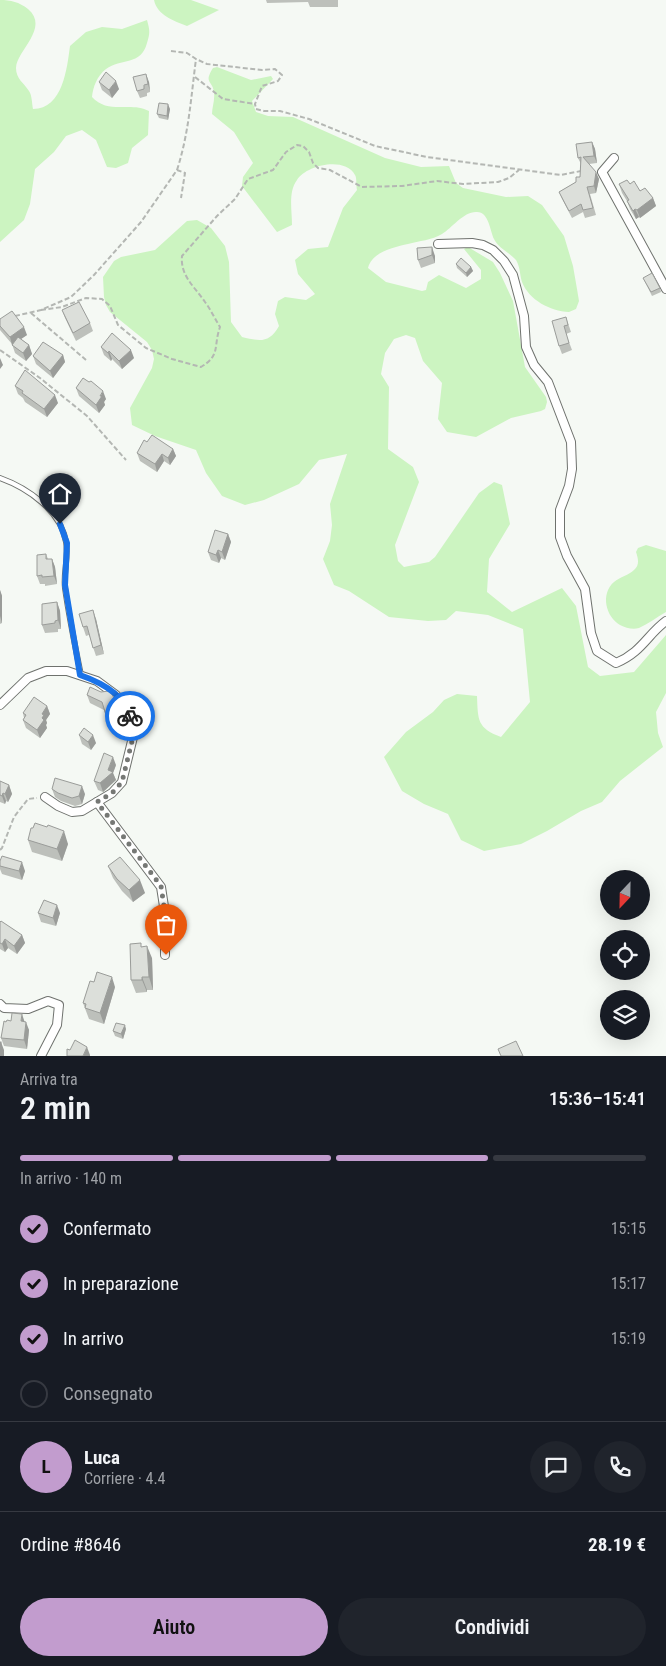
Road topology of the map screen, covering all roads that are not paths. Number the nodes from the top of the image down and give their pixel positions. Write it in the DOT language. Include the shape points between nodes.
graph roads {
  1 [pos="614,158"];
  2 [pos="438,244"];
  3 [pos="666,289"];
  4 [pos="0,478"];
  5 [pos="666,621"];
  6 [pos="80,675"];
  7 [pos="0,704"];
  8 [pos="45,797"];
  9 [pos="97,802"];
  10 [pos="166,955"];
  11 [pos="0,1004"];
  12 [pos="41,1056"];
  1 -- 3 [label="street" via="602,172"];
  2 -- 5 [label="street" via="483,245 493,250 513,275 524,316 526,348 534,365 548,382 571,442 572,468 560,510 560,537 585,589 597,651 616,663 622,661"];
  4 -- 6 [label="lane" via="42,502 60,524 67,543 65,585"];
  6 -- 7 [label="street" via="46,671 28,678"];
  6 -- 9 [label="street" via="98,681 116,695 128,710 134,733 122,782"];
  8 -- 9 [label="street" via="72,812 82,811"];
  9 -- 10 [label="street" via="161,886"];
  11 -- 12 [label="street" via="4,1008 28,1009 48,1001 59,1005 56,1025"];
}
